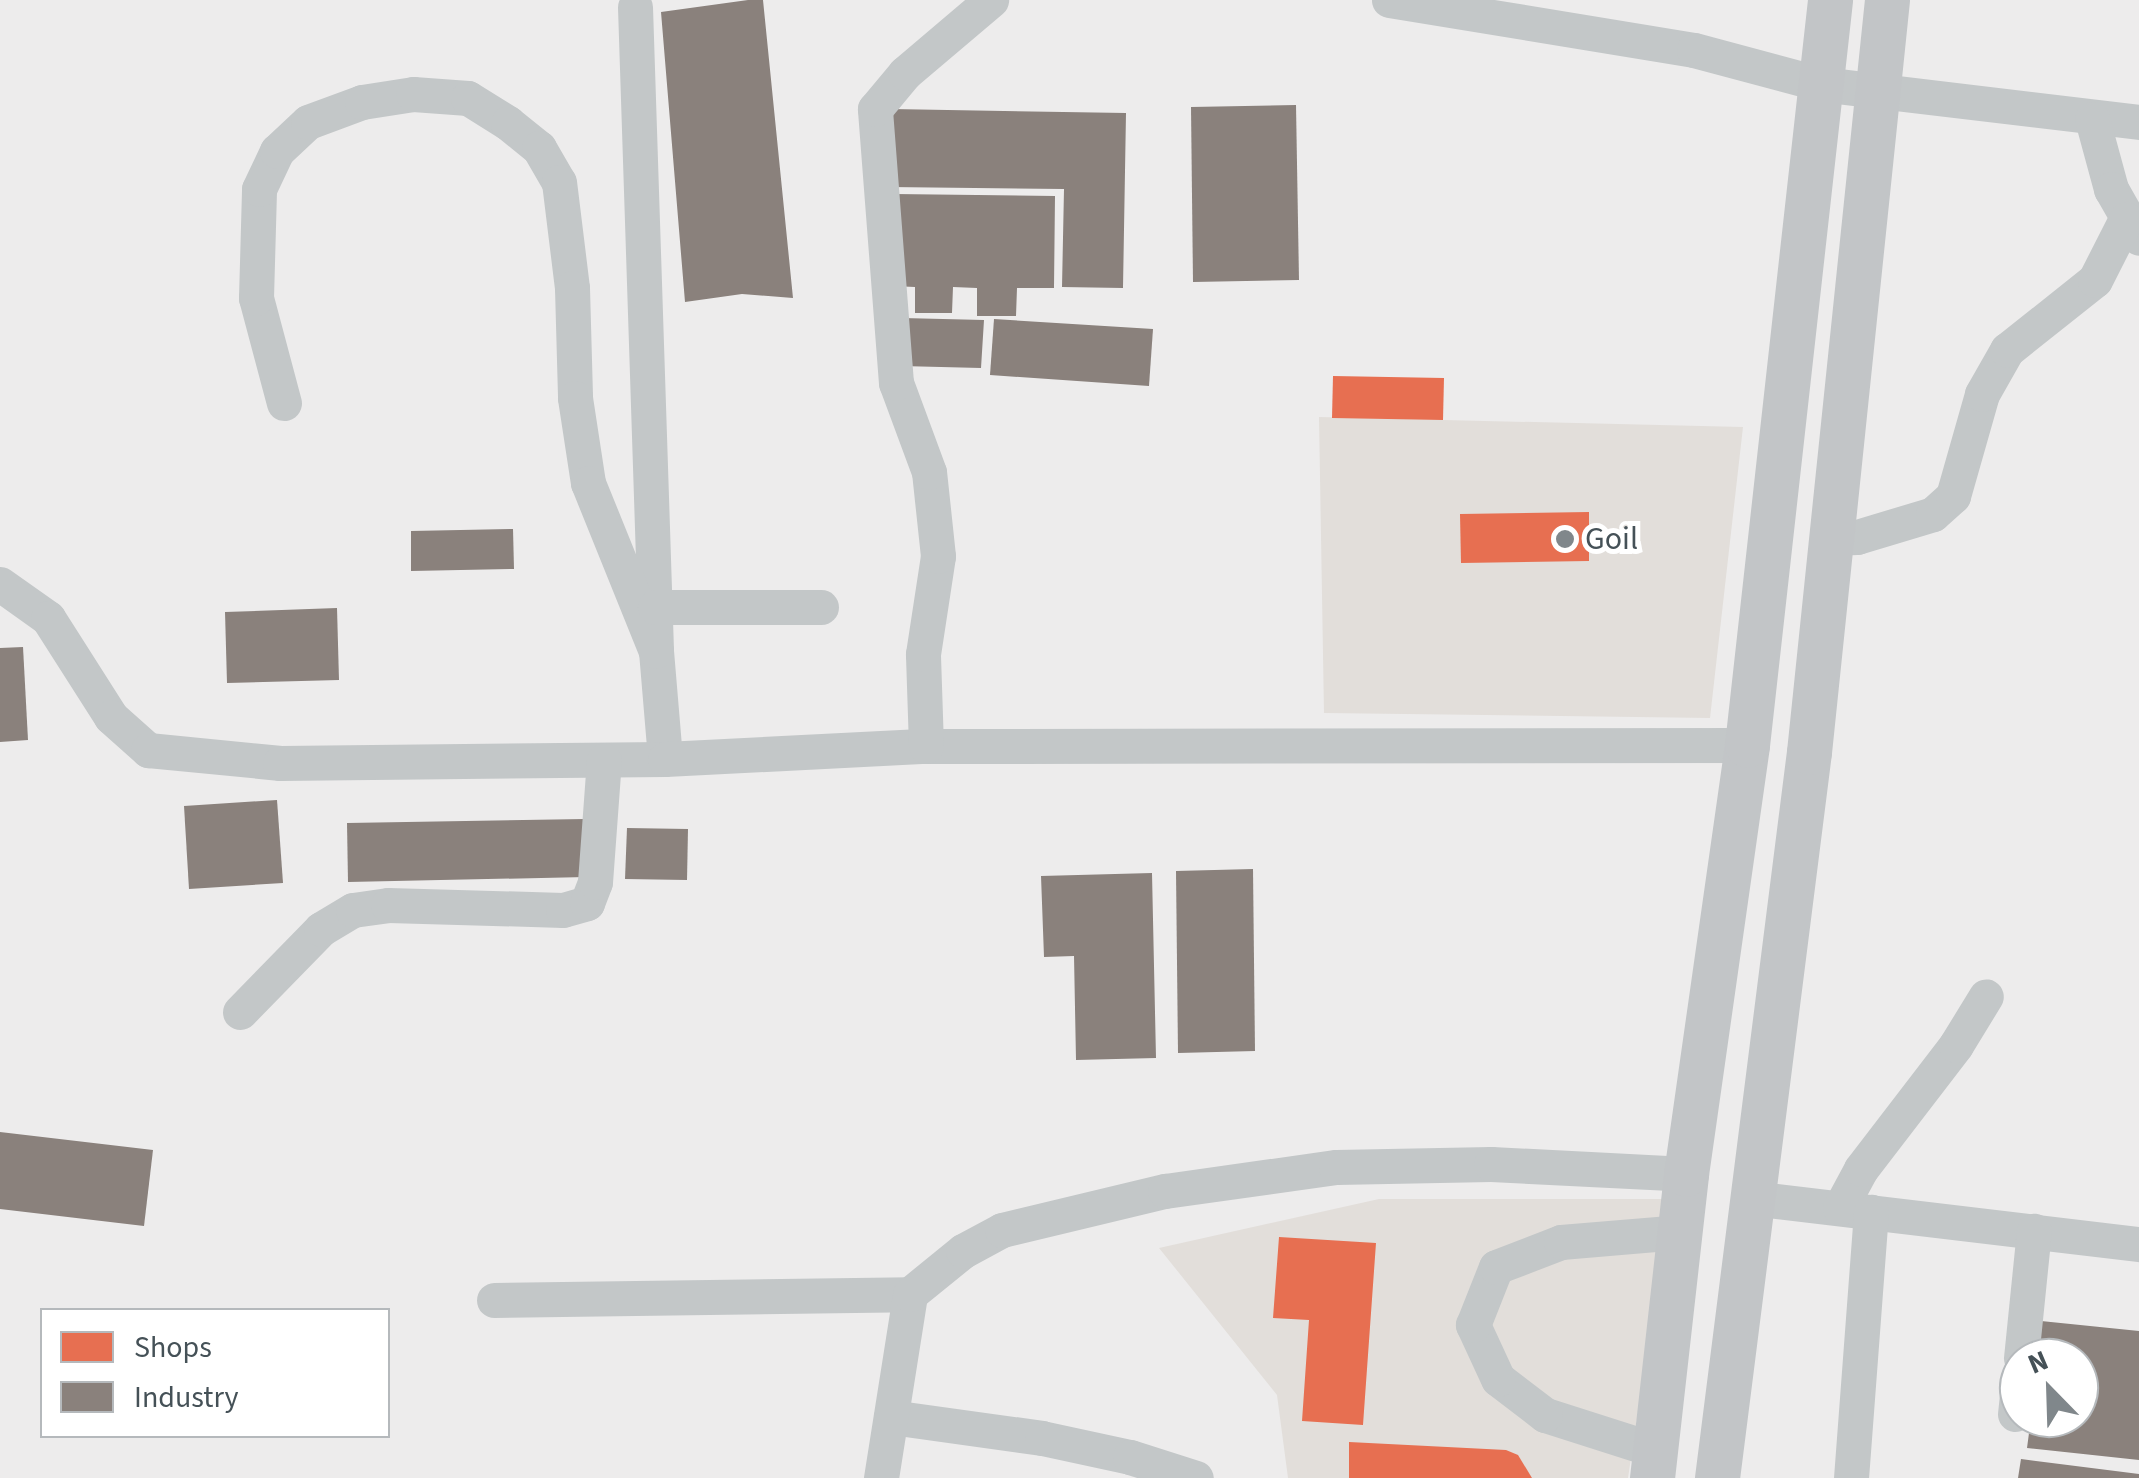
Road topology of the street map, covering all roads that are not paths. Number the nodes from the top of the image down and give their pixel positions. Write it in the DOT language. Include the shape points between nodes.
graph roads {
  1 [pos="991,0"];
  2 [pos="1389,0"];
  3 [pos="1830,0"];
  4 [pos="1887,0"];
  5 [pos="635,8"];
  6 [pos="1821,84"];
  7 [pos="1876,92"];
  8 [pos="2092,119"];
  9 [pos="2139,122"];
  10 [pos="2133,228"];
  11 [pos="284,403"];
  12 [pos="1830,538"];
  13 [pos="0,584"];
  14 [pos="655,607"];
  15 [pos="822,607"];
  16 [pos="656,651"];
  17 [pos="1747,745"];
  18 [pos="926,746"];
  19 [pos="604,760"];
  20 [pos="665,760"];
  21 [pos="1986,996"];
  22 [pos="240,1012"];
  23 [pos="1686,1174"];
  24 [pos="1752,1198"];
  25 [pos="1856,1210"];
  26 [pos="2034,1231"];
  27 [pos="1680,1232"];
  28 [pos="2139,1244"];
  29 [pos="910,1294"];
  30 [pos="494,1300"];
  31 [pos="2023,1338"];
  32 [pos="891,1417"];
  33 [pos="1653,1464"];
  34 [pos="881,1478"];
  35 [pos="1196,1478"];
  36 [pos="1717,1478"];
  37 [pos="1851,1478"];
  1 -- 18 [label="street" via="905,73 875,109 896,383 929,472 938,556 921,691"];
  2 -- 6 [label="street" via="1694,50"];
  3 -- 6 [label="main road"];
  4 -- 7 [label="main road"];
  5 -- 14 [label="street"];
  6 -- 7 [label="street"];
  6 -- 17 [label="main road"];
  7 -- 8 [label="street"];
  7 -- 12 [label="main road"];
  8 -- 9 [label="street"];
  8 -- 10 [label="street" via="2111,189"];
  10 -- 12 [label="street" via="2095,280 2006,350 1982,394 1953,496 1933,514 1857,538"];
  11 -- 16 [label="street" via="256,298 259,189 277,151 308,122 362,102 413,94 468,98 508,123 539,148 559,182 572,288 574,398 588,483"];
  12 -- 24 [label="main road"];
  13 -- 19 [label="street" via="48,618 111,717 148,750 280,763"];
  14 -- 15 [label="street"];
  14 -- 16 [label="street"];
  16 -- 20 [label="street"];
  17 -- 18 [label="street"];
  17 -- 23 [label="main road"];
  18 -- 20 [label="street"];
  19 -- 20 [label="street"];
  19 -- 22 [label="street" via="587,903 563,910 353,910 321,929"];
  21 -- 25 [label="street" via="1861,1169"];
  23 -- 27 [label="main road"];
  23 -- 29 [label="street" via="1491,1164 1336,1167 1165,1191 1002,1230 963,1250"];
  24 -- 25 [label="street"];
  24 -- 36 [label="main road"];
  25 -- 26 [label="street"];
  25 -- 37 [label="street"];
  26 -- 28 [label="street"];
  26 -- 31 [label="street"];
  27 -- 33 [label="main road"];
  27 -- 33 [label="street" via="1561,1242 1496,1267 1474,1325 1498,1379 1544,1415"];
  29 -- 30 [label="street"];
  29 -- 32 [label="street"];
  32 -- 34 [label="street"];
  32 -- 35 [label="street" via="1042,1438"];
}
